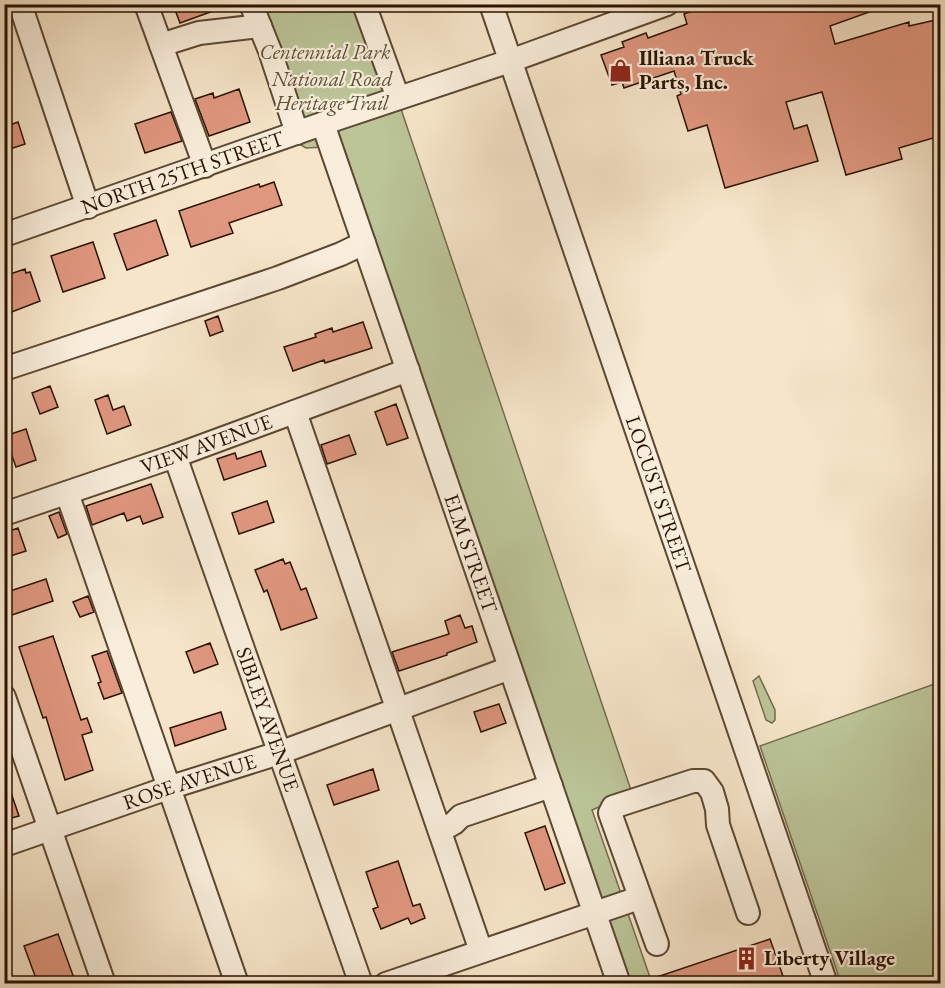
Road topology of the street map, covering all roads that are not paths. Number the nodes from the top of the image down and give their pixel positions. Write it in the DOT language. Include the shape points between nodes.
graph roads {
  1 [pos="20,4"];
  2 [pos="146,4"];
  3 [pos="251,4"];
  4 [pos="364,4"];
  5 [pos="491,4"];
  6 [pos="667,4"];
  7 [pos="614,13"];
  8 [pos="260,26"];
  9 [pos="160,45"];
  10 [pos="510,62"];
  11 [pos="398,98"];
  12 [pos="323,124"];
  13 [pos="297,133"];
  14 [pos="205,166"];
  15 [pos="88,207"];
  16 [pos="4,235"];
  17 [pos="364,243"];
  18 [pos="4,369"];
  19 [pos="408,370"];
  20 [pos="295,412"];
  21 [pos="175,456"];
  22 [pos="67,493"];
  23 [pos="4,514"];
  24 [pos="510,668"];
  25 [pos="4,697"];
  26 [pos="397,710"];
  27 [pos="279,753"];
  28 [pos="551,786"];
  29 [pos="168,788"];
  30 [pos="50,829"];
  31 [pos="440,831"];
  32 [pos="4,845"];
  33 [pos="639,898"];
  34 [pos="748,913"];
  35 [pos="594,914"];
  36 [pos="657,944"];
  37 [pos="481,951"];
  38 [pos="440,974"];
  39 [pos="104,984"];
  40 [pos="237,984"];
  41 [pos="361,984"];
  42 [pos="386,984"];
  43 [pos="619,984"];
  44 [pos="826,984"];
  1 -- 15 [label="street"];
  2 -- 9 [label="street"];
  3 -- 8 [label="street"];
  4 -- 11 [label="street"];
  5 -- 10 [label="street, LOCUST STREET"];
  6 -- 7 [label="street, NORTH 25TH STREET"];
  7 -- 10 [label="street, NORTH 25TH STREET"];
  8 -- 9 [label="street" via="199,33"];
  8 -- 13 [label="street"];
  9 -- 14 [label="street"];
  10 -- 11 [label="street, NORTH 25TH STREET"];
  10 -- 44 [label="street, LOCUST STREET"];
  11 -- 12 [label="street, NORTH 25TH STREET"];
  12 -- 13 [label="street, NORTH 25TH STREET"];
  12 -- 17 [label="street, ELM STREET"];
  13 -- 14 [label="street, NORTH 25TH STREET"];
  14 -- 15 [label="street, NORTH 25TH STREET"];
  15 -- 16 [label="street, NORTH 25TH STREET"];
  17 -- 18 [label="street" via="278,278"];
  17 -- 19 [label="street, ELM STREET"];
  19 -- 20 [label="street, VIEW AVENUE"];
  19 -- 24 [label="street, ELM STREET"];
  20 -- 21 [label="street, VIEW AVENUE"];
  20 -- 26 [label="street"];
  21 -- 22 [label="street, VIEW AVENUE"];
  21 -- 27 [label="street, SIBLEY AVENUE"];
  22 -- 23 [label="street, VIEW AVENUE"];
  22 -- 29 [label="street"];
  24 -- 26 [label="street, ROSE AVENUE"];
  24 -- 28 [label="street, ELM STREET"];
  25 -- 30 [label="street"];
  26 -- 27 [label="street, ROSE AVENUE"];
  26 -- 31 [label="street"];
  27 -- 29 [label="street, ROSE AVENUE"];
  27 -- 41 [label="street, SIBLEY AVENUE"];
  28 -- 31 [label="street" via="461,816"];
  28 -- 35 [label="street, ELM STREET"];
  29 -- 30 [label="street, ROSE AVENUE"];
  29 -- 40 [label="street"];
  30 -- 32 [label="street, ROSE AVENUE"];
  30 -- 39 [label="street"];
  31 -- 37 [label="street"];
  33 -- 34 [label="street" via="610,813 613,807 693,781 704,781 712,792 718,825"];
  33 -- 35 [label="street"];
  33 -- 36 [label="street"];
  35 -- 37 [label="street"];
  35 -- 43 [label="street, ELM STREET"];
  37 -- 38 [label="street"];
  38 -- 42 [label="street"];
}
